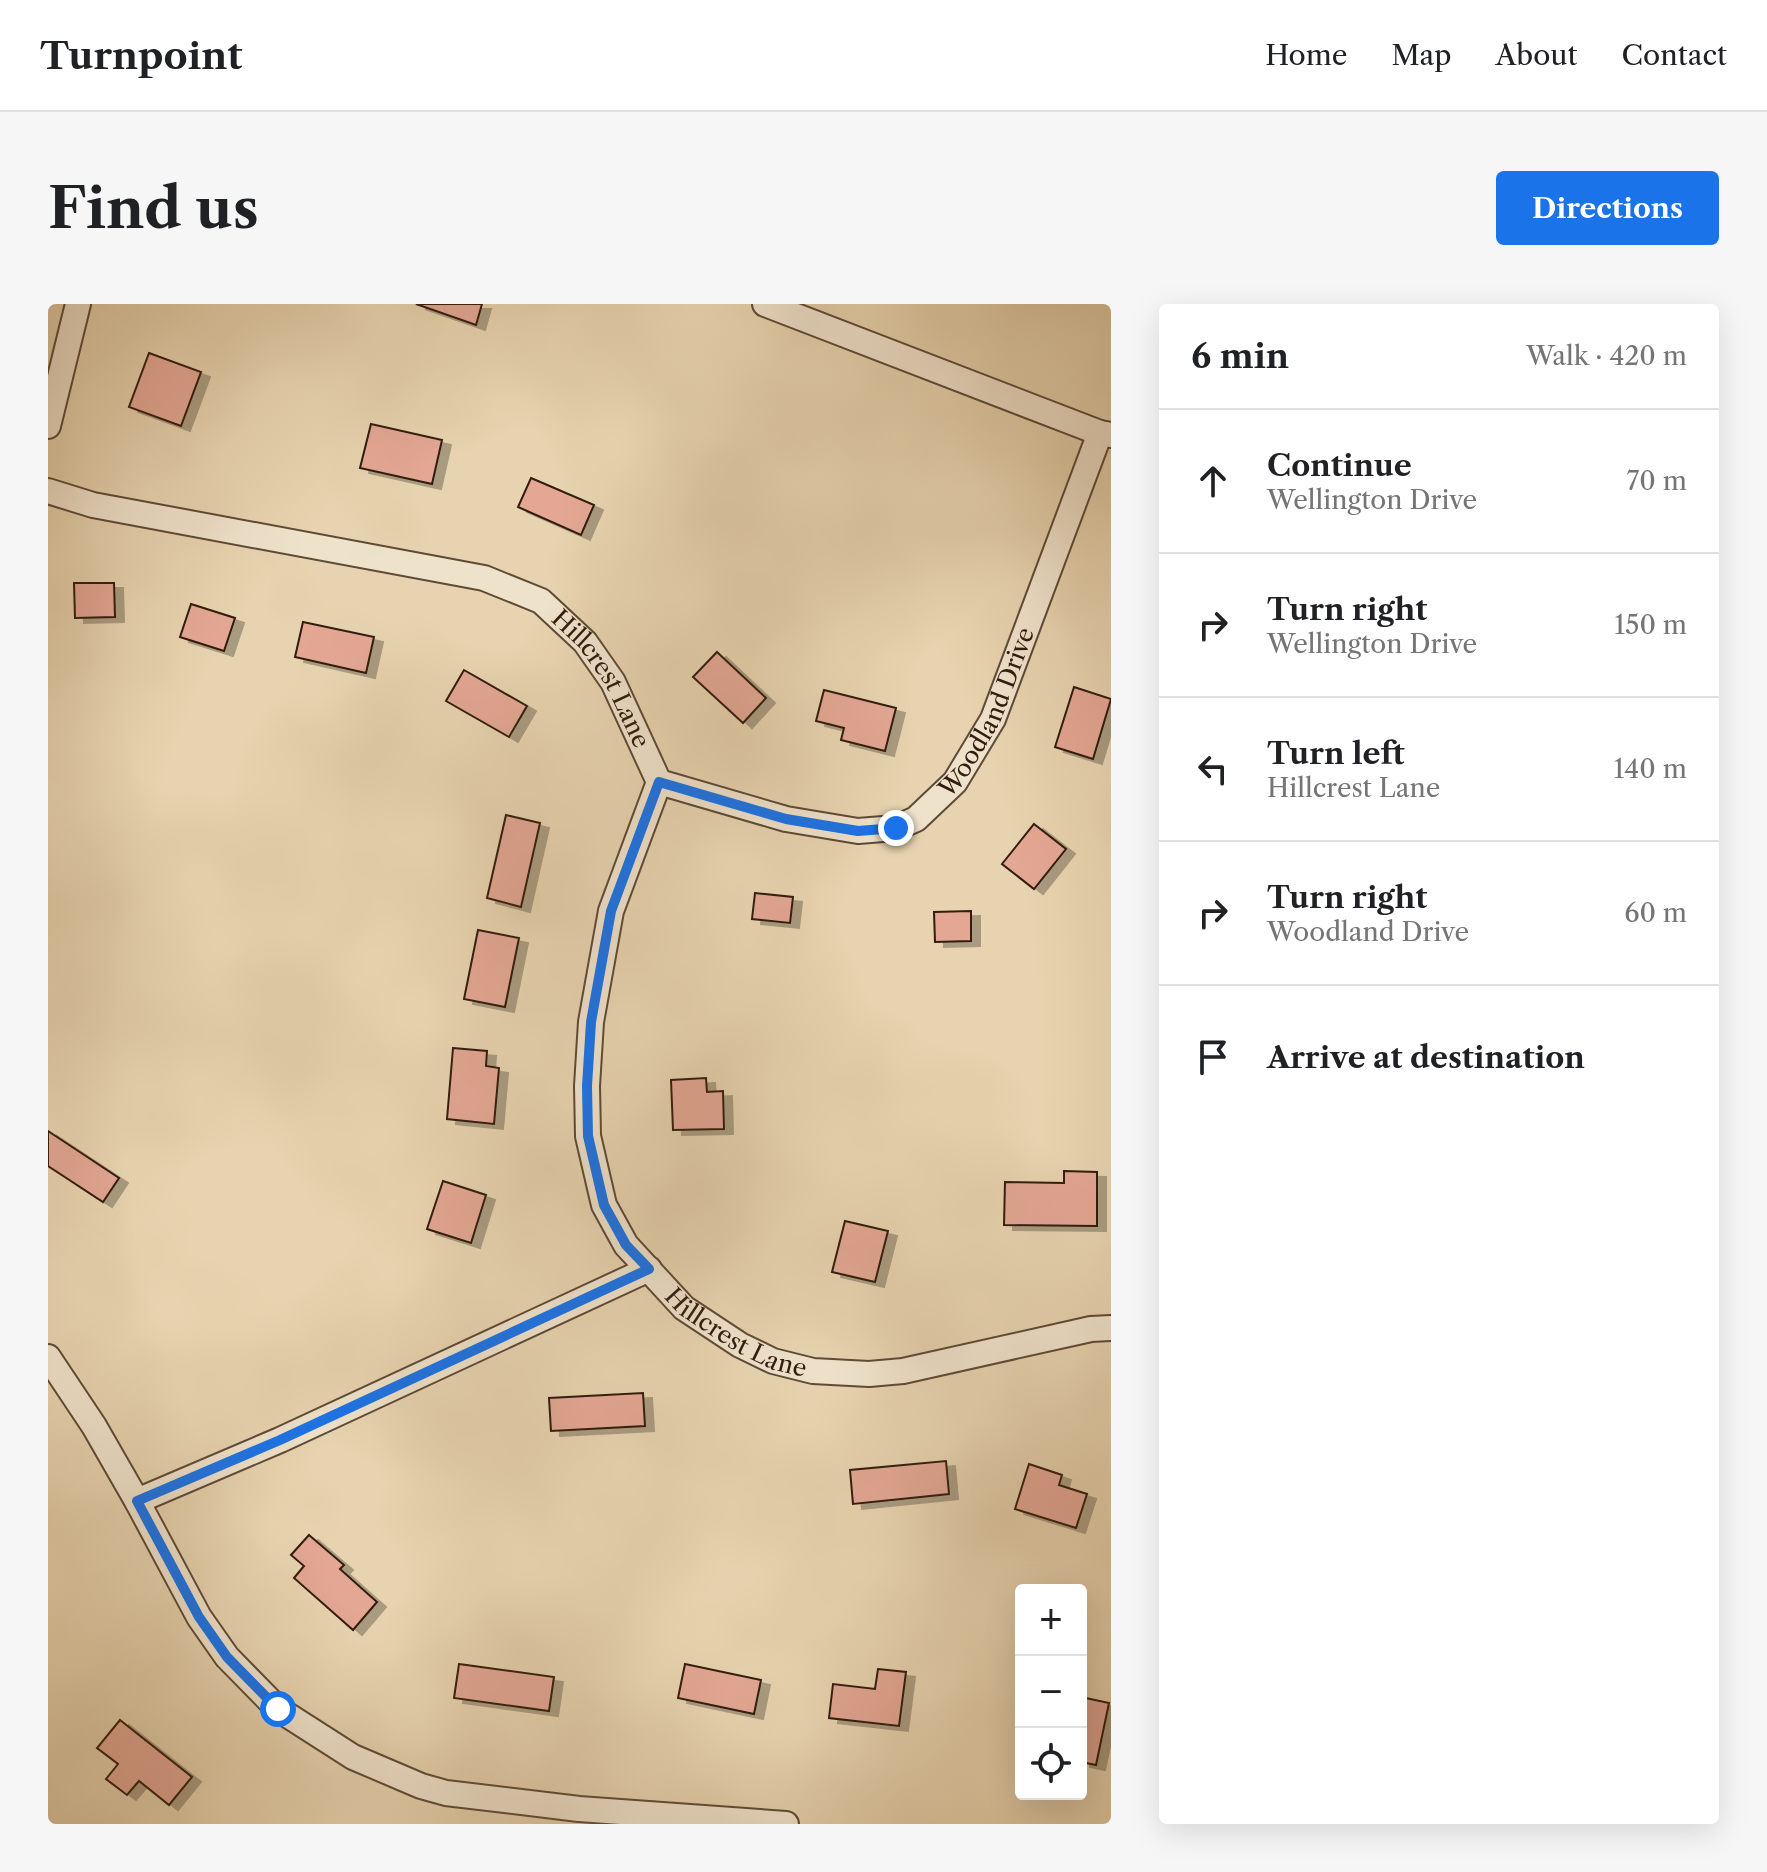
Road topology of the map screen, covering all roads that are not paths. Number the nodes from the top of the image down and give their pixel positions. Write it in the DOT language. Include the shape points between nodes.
graph roads {
  1 [pos="78,304"];
  2 [pos="765,304"];
  3 [pos="48,426"];
  4 [pos="1106,434"];
  5 [pos="48,491"];
  6 [pos="659,782"];
  7 [pos="649,1269"];
  8 [pos="1111,1328"];
  9 [pos="48,1357"];
  10 [pos="137,1501"];
  11 [pos="786,1824"];
  1 -- 3 [label="street"];
  2 -- 4 [label="street"];
  4 -- 6 [label="street, Woodland Drive" via="993,719 955,782 916,819 896,828 858,831 786,819"];
  5 -- 6 [label="street, Hillcrest Lane" via="93,505 484,578 541,601 585,642 613,682"];
  6 -- 7 [label="street, Hillcrest Lane" via="611,911 591,1022 587,1086 588,1136 604,1205 626,1245"];
  7 -- 8 [label="street, Hillcrest Lane" via="684,1308 740,1345 773,1361 813,1371 903,1371"];
  7 -- 10 [label="street"];
  9 -- 10 [label="street"];
  10 -- 11 [label="street" via="199,1617 227,1657 278,1709 353,1757 446,1793"];
}
